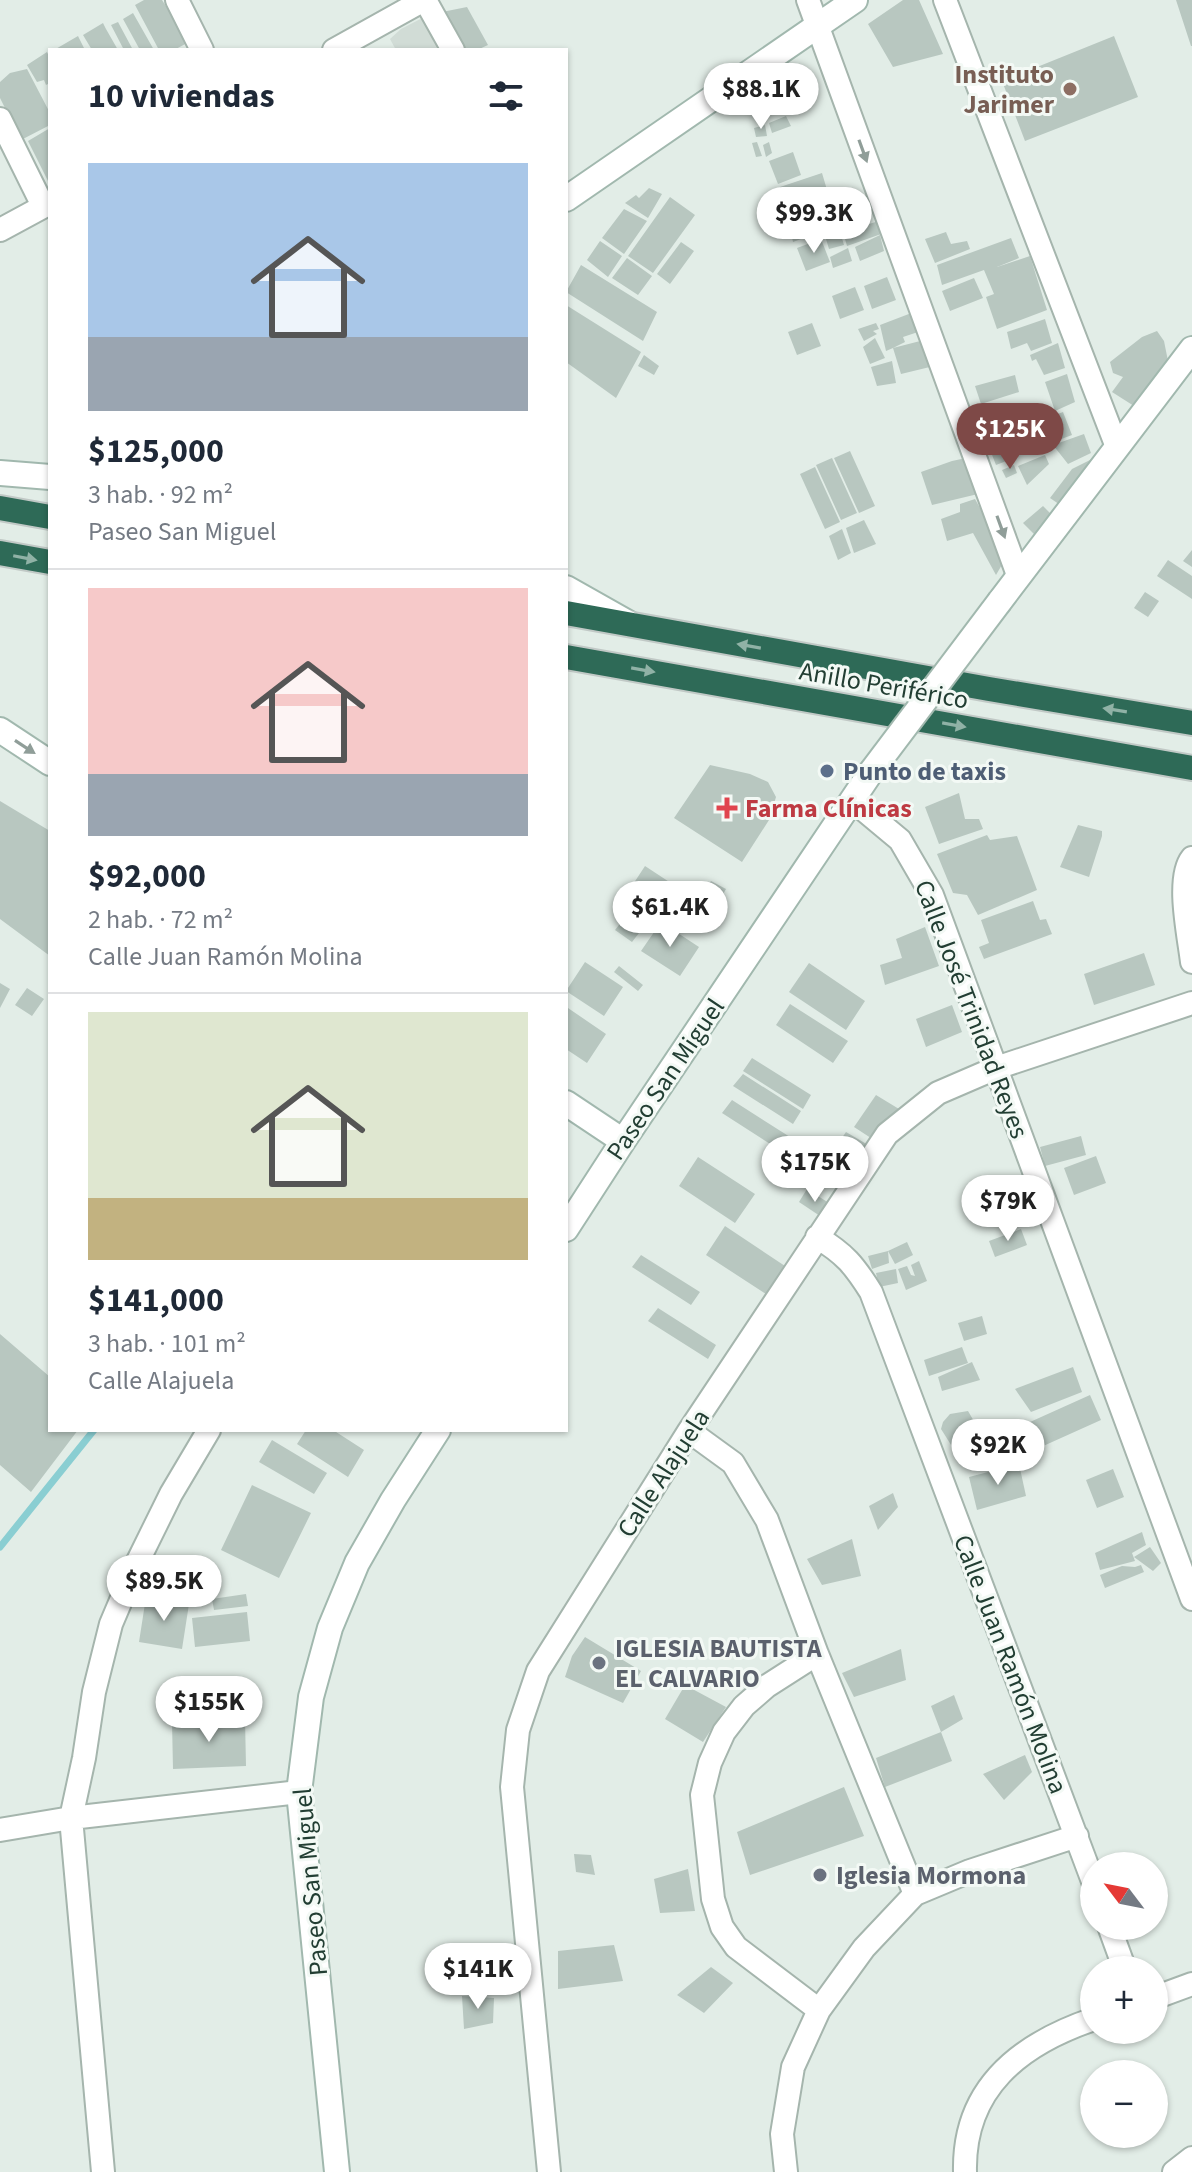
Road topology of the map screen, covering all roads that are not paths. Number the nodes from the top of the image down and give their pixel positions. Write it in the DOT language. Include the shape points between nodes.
graph roads {
  1 [pos="177,0"];
  2 [pos="424,0"];
  3 [pos="808,0"];
  4 [pos="855,0"];
  5 [pos="945,0"];
  6 [pos="817,26"];
  7 [pos="201,48"];
  8 [pos="338,48"];
  9 [pos="452,48"];
  10 [pos="0,119"];
  11 [pos="568,198"];
  12 [pos="46,205"];
  13 [pos="0,230"];
  14 [pos="1192,349"];
  15 [pos="1117,447"];
  16 [pos="0,473"];
  17 [pos="48,477"];
  18 [pos="0,508"];
  19 [pos="48,517"];
  20 [pos="0,553"];
  21 [pos="48,562"];
  22 [pos="1018,575"];
  23 [pos="568,589"];
  24 [pos="568,613"];
  25 [pos="634,626"];
  26 [pos="568,657"];
  27 [pos="1192,723"];
  28 [pos="0,730"];
  29 [pos="48,762"];
  30 [pos="1192,768"];
  31 [pos="852,800"];
  32 [pos="1192,858"];
  33 [pos="1192,962"];
  34 [pos="1192,1003"];
  35 [pos="996,1068"];
  36 [pos="568,1104"];
  37 [pos="623,1141"];
  38 [pos="568,1226"];
  39 [pos="817,1237"];
  40 [pos="689,1431"];
  41 [pos="208,1432"];
  42 [pos="437,1432"];
  43 [pos="1192,1599"];
  44 [pos="817,1654"];
  45 [pos="299,1792"];
  46 [pos="71,1818"];
  47 [pos="0,1830"];
  48 [pos="1077,1836"];
  49 [pos="1083,1852"];
  50 [pos="915,1894"];
  51 [pos="1192,1984"];
  52 [pos="1168,1993"];
  53 [pos="819,2010"];
  54 [pos="1080,2024"];
  55 [pos="1192,2158"];
  56 [pos="103,2172"];
  57 [pos="337,2172"];
  58 [pos="549,2172"];
  59 [pos="786,2172"];
  60 [pos="965,2172"];
  61 [pos="1174,2172"];
  1 -- 7 [label="street"];
  2 -- 8 [label="street"];
  2 -- 9 [label="street"];
  3 -- 6 [label="street"];
  4 -- 6 [label="street"];
  5 -- 15 [label="street"];
  6 -- 11 [label="street"];
  6 -- 22 [label="street, one-way"];
  10 -- 12 [label="street"];
  12 -- 13 [label="street"];
  14 -- 15 [label="street, Paseo San Miguel"];
  15 -- 22 [label="street, Paseo San Miguel"];
  16 -- 17 [label="street"];
  18 -- 19 [label="highway"];
  20 -- 21 [label="highway, one-way"];
  22 -- 31 [label="street, Paseo San Miguel, bridge"];
  23 -- 25 [label="street"];
  24 -- 25 [label="highway, Anillo Periférico"];
  27 -- 25 [label="highway, Anillo Periférico, one-way"];
  26 -- 30 [label="highway, Anillo Periférico, one-way"];
  28 -- 29 [label="street, one-way"];
  31 -- 35 [label="street, Calle José Trinidad Reyes" via="900,840 932,895"];
  31 -- 37 [label="street, Paseo San Miguel"];
  32 -- 33 [label="street" via="1183,882"];
  34 -- 35 [label="street, Calle Alajuela"];
  35 -- 39 [label="street, Calle Alajuela" via="938,1093 887,1134"];
  35 -- 43 [label="street, Calle José Trinidad Reyes"];
  36 -- 37 [label="street"];
  37 -- 38 [label="street, Paseo San Miguel"];
  39 -- 40 [label="street, Calle Alajuela"];
  39 -- 48 [label="street, Calle Juan Ramón Molina" via="839,1251 871,1292"];
  40 -- 44 [label="street" via="733,1463 767,1520"];
  40 -- 58 [label="street, Calle Alajuela" via="538,1671 518,1730 512,1787"];
  41 -- 46 [label="street" via="171,1494 111,1624"];
  42 -- 45 [label="street, Paseo San Miguel" via="357,1563 330,1628 311,1697"];
  44 -- 50 [label="street"];
  44 -- 53 [label="street" via="744,1706 724,1732 702,1795 713,1899 722,1927 736,1947"];
  45 -- 46 [label="street"];
  45 -- 57 [label="street, Paseo San Miguel"];
  46 -- 47 [label="street"];
  46 -- 56 [label="street"];
  48 -- 49 [label="street, Calle Juan Ramón Molina"];
  48 -- 50 [label="street"];
  50 -- 53 [label="street" via="864,1948"];
  51 -- 52 [label="street"];
  53 -- 59 [label="street" via="793,2067 782,2134"];
  54 -- 60 [label="street" via="1027,2050 995,2079 975,2112 964,2149"];
  55 -- 61 [label="street"];
}
